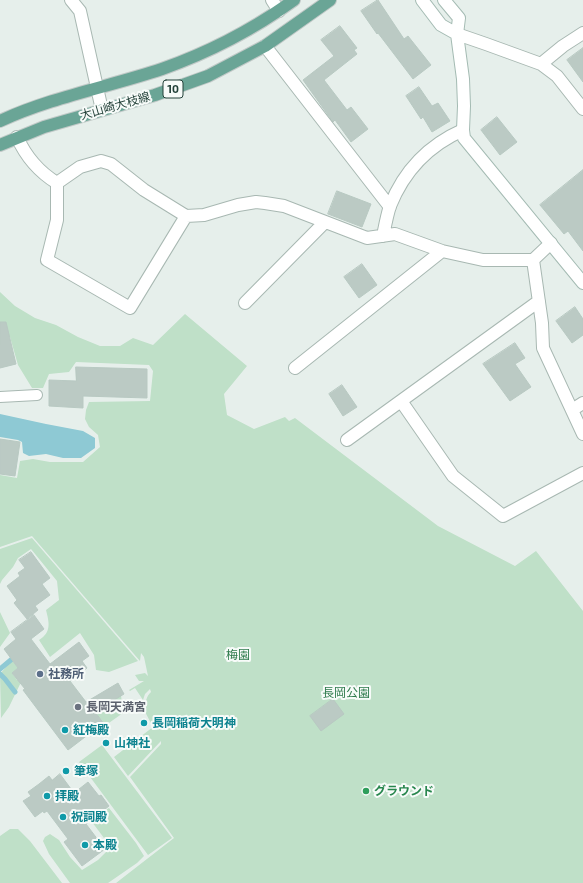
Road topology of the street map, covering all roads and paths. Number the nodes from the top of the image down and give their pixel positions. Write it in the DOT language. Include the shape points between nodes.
graph roads {
  1 [pos="71,0"];
  2 [pos="272,0"];
  3 [pos="294,0"];
  4 [pos="330,0"];
  5 [pos="422,0"];
  6 [pos="444,0"];
  7 [pos="279,11"];
  8 [pos="583,33"];
  9 [pos="457,34"];
  10 [pos="265,46"];
  11 [pos="541,64"];
  12 [pos="97,87"];
  13 [pos="583,108"];
  14 [pos="102,110"];
  15 [pos="0,121"];
  16 [pos="463,130"];
  17 [pos="18,138"];
  18 [pos="0,145"];
  19 [pos="57,183"];
  20 [pos="390,206"];
  21 [pos="186,216"];
  22 [pos="324,223"];
  23 [pos="383,236"];
  24 [pos="551,243"];
  25 [pos="442,251"];
  26 [pos="533,260"];
  27 [pos="583,283"];
  28 [pos="539,301"];
  29 [pos="244,303"];
  30 [pos="295,368"];
  31 [pos="37,395"];
  32 [pos="0,397"];
  33 [pos="401,400"];
  34 [pos="583,403"];
  35 [pos="572,410"];
  36 [pos="583,434"];
  37 [pos="347,440"];
  38 [pos="583,473"];
  1 -- 12 [label="street" via="80,11"];
  2 -- 7 [label="street"];
  3 -- 7 [label="main road, 大山崎大枝線 / 10"];
  4 -- 10 [label="main road, 大山崎大枝線 / 10"];
  5 -- 9 [label="street" via="441,25"];
  6 -- 9 [label="street" via="459,18"];
  7 -- 12 [label="main road, 大山崎大枝線 / 10" via="240,35 202,53"];
  8 -- 11 [label="street"];
  9 -- 11 [label="street"];
  9 -- 16 [label="street" via="463,79"];
  10 -- 14 [label="main road, 大山崎大枝線 / 10" via="234,64 195,81"];
  10 -- 20 [label="street"];
  11 -- 13 [label="street" via="557,76"];
  12 -- 14 [label="street"];
  12 -- 15 [label="main road, 大山崎大枝線 / 10" via="43,103"];
  14 -- 17 [label="main road, 大山崎大枝線 / 10"];
  16 -- 20 [label="street" via="434,146 418,161 404,179"];
  16 -- 24 [label="street" via="464,138"];
  17 -- 18 [label="main road, 大山崎大枝線 / 10"];
  17 -- 19 [label="street" via="34,164"];
  19 -- 21 [label="street" via="80,167 101,161 111,164 144,190"];
  19 -- 21 [label="street" via="58,220 47,260 130,308"];
  20 -- 23 [label="street"];
  21 -- 22 [label="street" via="204,216 238,204 256,202 284,206"];
  22 -- 23 [label="street" via="367,238"];
  22 -- 29 [label="street"];
  23 -- 25 [label="street" via="395,234"];
  24 -- 26 [label="street"];
  24 -- 27 [label="street"];
  25 -- 26 [label="street" via="483,260"];
  25 -- 30 [label="street"];
  26 -- 28 [label="street"];
  28 -- 33 [label="street"];
  28 -- 35 [label="street" via="543,348"];
  31 -- 32 [label="lane"];
  33 -- 37 [label="street"];
  33 -- 38 [label="street" via="454,476 503,516"];
  34 -- 35 [label="street"];
  35 -- 36 [label="street"];
}
